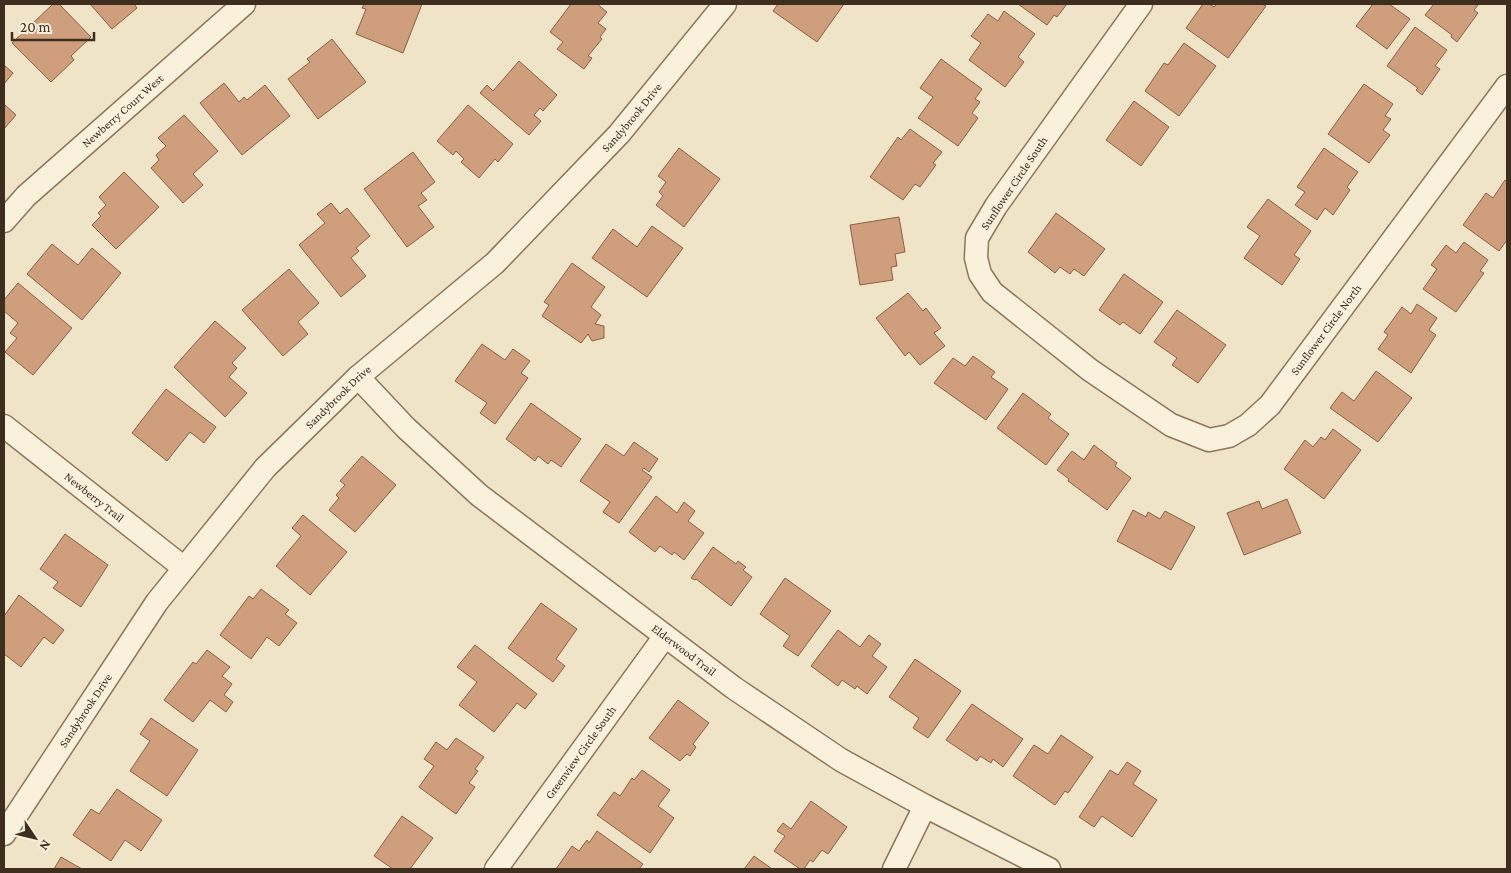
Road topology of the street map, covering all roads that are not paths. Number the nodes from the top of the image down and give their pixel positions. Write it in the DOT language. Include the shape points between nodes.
graph roads {
  1 [pos="244,4"];
  2 [pos="725,4"];
  3 [pos="1141,4"];
  4 [pos="1507,86"];
  5 [pos="4,221"];
  6 [pos="1090,370"];
  7 [pos="358,377"];
  8 [pos="4,426"];
  9 [pos="184,568"];
  10 [pos="665,636"];
  11 [pos="925,806"];
  12 [pos="4,834"];
  13 [pos="496,869"];
  14 [pos="894,869"];
  15 [pos="1049,869"];
  1 -- 5 [label="street, Newberry Court West" via="26,196"];
  2 -- 7 [label="street, Sandybrook Drive" via="619,134 496,263"];
  3 -- 6 [label="street, Sunflower Circle South" via="996,206 977,238 976,258 980,274 992,292"];
  4 -- 6 [label="street, Sunflower Circle North" via="1270,405 1248,425 1229,436 1209,440 1171,425"];
  7 -- 9 [label="street, Sandybrook Drive" via="265,468"];
  7 -- 10 [label="street, Elderwood Trail" via="406,428 479,495"];
  8 -- 9 [label="street, Newberry Trail"];
  9 -- 12 [label="street, Sandybrook Drive" via="157,602"];
  10 -- 11 [label="street, Elderwood Trail" via="734,688 841,760"];
  10 -- 13 [label="street, Greenview Circle South"];
  11 -- 14 [label="street"];
  11 -- 15 [label="street, Elderwood Trail"];
}
